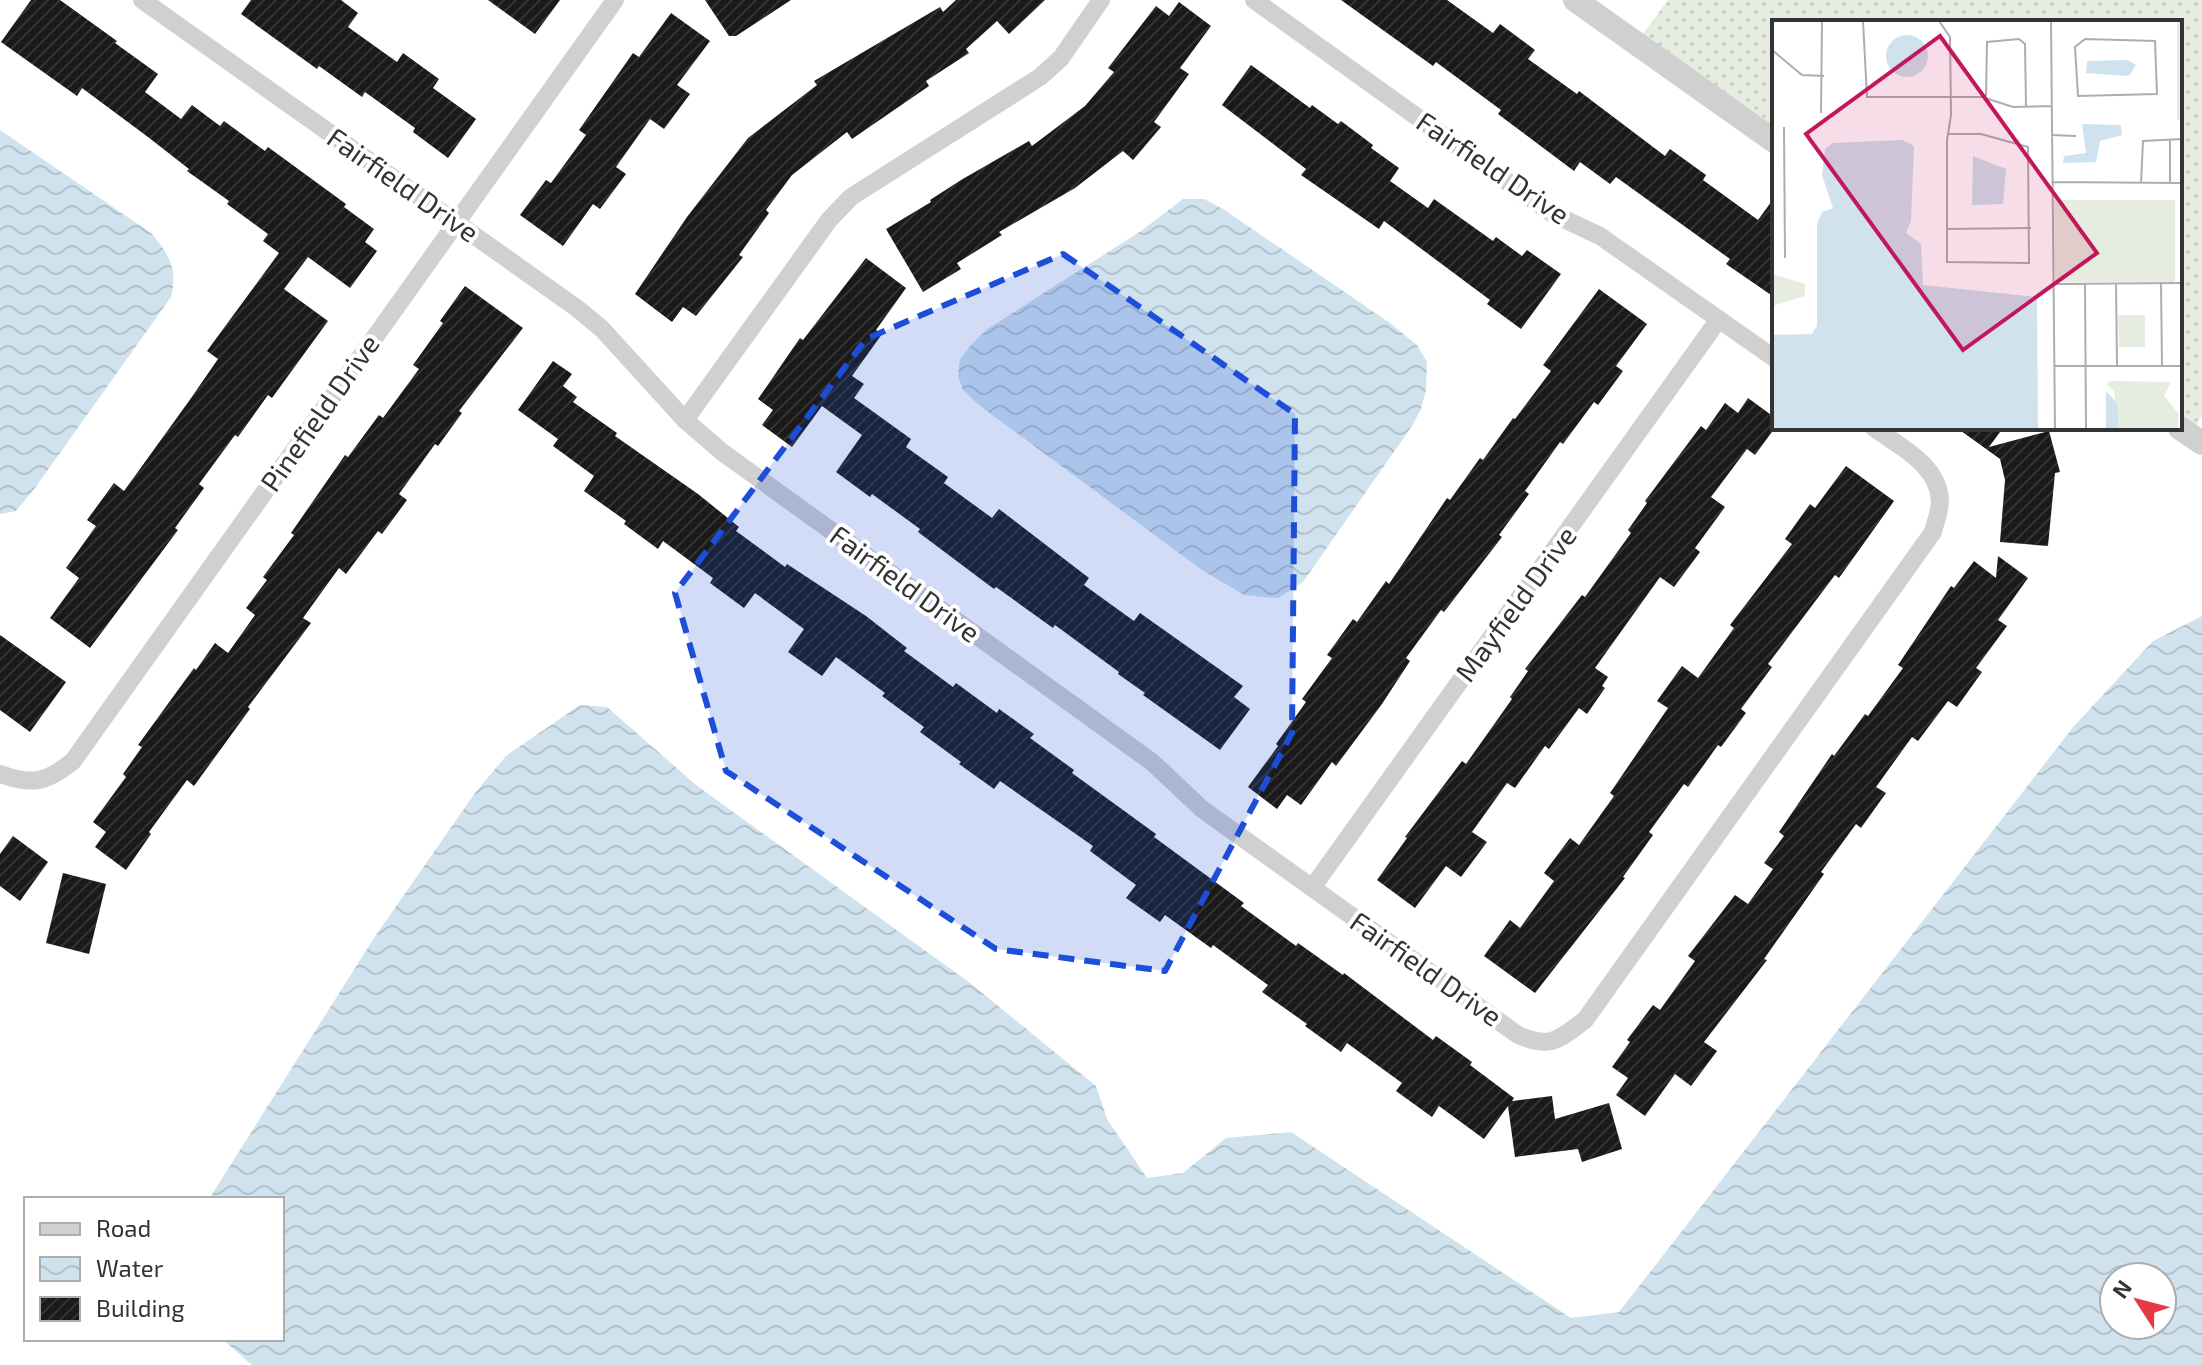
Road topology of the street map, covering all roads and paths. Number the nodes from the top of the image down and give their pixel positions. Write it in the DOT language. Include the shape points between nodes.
graph roads {
  1 [pos="142,0"];
  2 [pos="615,0"];
  3 [pos="1101,0"];
  4 [pos="1254,0"];
  5 [pos="1575,0"];
  6 [pos="1772,140"];
  7 [pos="456,223"];
  8 [pos="1719,319"];
  9 [pos="1772,357"];
  10 [pos="685,420"];
  11 [pos="1877,430"];
  12 [pos="0,774"];
  13 [pos="1312,888"];
  1 -- 7 [label="street, Fairfield Drive"];
  2 -- 7 [label="street, Pinefield Drive"];
  3 -- 10 [label="street" via="1061,58 1040,77 851,197"];
  4 -- 8 [label="street, Fairfield Drive" via="1551,213 1600,236"];
  5 -- 6 [label="street"];
  7 -- 10 [label="street, Fairfield Drive" via="602,329"];
  7 -- 12 [label="street, Pinefield Drive" via="73,761 53,777 26,781"];
  8 -- 9 [label="street, Fairfield Drive"];
  8 -- 13 [label="street, Mayfield Drive"];
  10 -- 13 [label="street, Fairfield Drive" via="1152,762 1202,809"];
  11 -- 13 [label="street, Fairfield Drive" via="1919,459 1936,481 1940,502 1933,532 1585,1020 1559,1039 1537,1043 1518,1035"];
}
